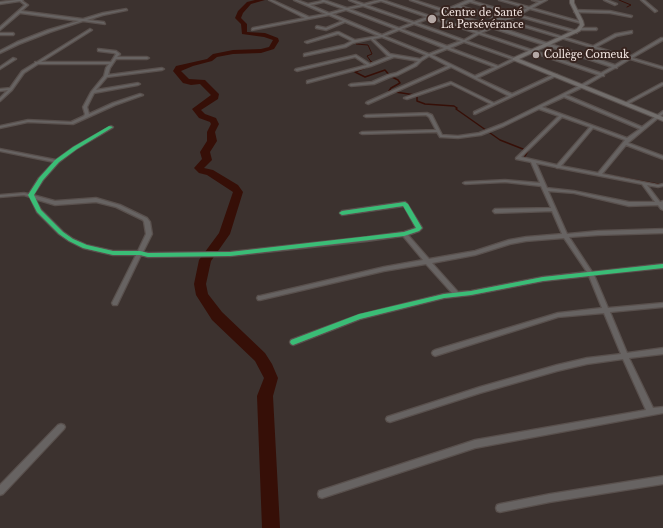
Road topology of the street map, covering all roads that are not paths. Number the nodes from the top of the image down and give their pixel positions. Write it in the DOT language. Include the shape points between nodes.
graph roads {
  1 [pos="22,0"];
  2 [pos="270,0"];
  3 [pos="295,0"];
  4 [pos="323,0"];
  5 [pos="350,0"];
  6 [pos="381,0"];
  7 [pos="411,0"];
  8 [pos="470,0"];
  9 [pos="500,0"];
  10 [pos="533,0"];
  11 [pos="546,0"];
  12 [pos="572,0"];
  13 [pos="605,0"];
  14 [pos="642,0"];
  15 [pos="540,2"];
  16 [pos="0,4"];
  17 [pos="616,4"];
  18 [pos="308,5"];
  19 [pos="365,5"];
  20 [pos="457,6"];
  21 [pos="529,8"];
  22 [pos="126,10"];
  23 [pos="346,10"];
  24 [pos="656,10"];
  25 [pos="444,11"];
  26 [pos="576,11"];
  27 [pos="20,12"];
  28 [pos="329,14"];
  29 [pos="517,14"];
  30 [pos="429,16"];
  31 [pos="631,16"];
  32 [pos="308,18"];
  33 [pos="84,20"];
  34 [pos="504,20"];
  35 [pos="344,21"];
  36 [pos="413,22"];
  37 [pos="581,22"];
  38 [pos="104,23"];
  39 [pos="491,26"];
  40 [pos="317,27"];
  41 [pos="0,29"];
  42 [pos="253,29"];
  43 [pos="396,29"];
  44 [pos="596,29"];
  45 [pos="91,30"];
  46 [pos="578,30"];
  47 [pos="631,32"];
  48 [pos="477,33"];
  49 [pos="0,34"];
  50 [pos="13,34"];
  51 [pos="381,36"];
  52 [pos="563,38"];
  53 [pos="372,39"];
  54 [pos="662,39"];
  55 [pos="354,41"];
  56 [pos="463,41"];
  57 [pos="307,42"];
  58 [pos="548,44"];
  59 [pos="594,47"];
  60 [pos="446,48"];
  61 [pos="99,50"];
  62 [pos="531,51"];
  63 [pos="0,52"];
  64 [pos="429,55"];
  65 [pos="304,56"];
  66 [pos="393,56"];
  67 [pos="115,58"];
  68 [pos="147,58"];
  69 [pos="14,59"];
  70 [pos="515,59"];
  71 [pos="631,59"];
  72 [pos="420,60"];
  73 [pos="36,63"];
  74 [pos="112,63"];
  75 [pos="370,65"];
  76 [pos="451,66"];
  77 [pos="498,67"];
  78 [pos="616,67"];
  79 [pos="0,68"];
  80 [pos="663,68"];
  81 [pos="162,69"];
  82 [pos="298,70"];
  83 [pos="556,75"];
  84 [pos="603,75"];
  85 [pos="106,76"];
  86 [pos="476,77"];
  87 [pos="308,82"];
  88 [pos="138,84"];
  89 [pos="663,84"];
  90 [pos="351,85"];
  91 [pos="582,86"];
  92 [pos="12,89"];
  93 [pos="0,90"];
  94 [pos="93,92"];
  95 [pos="141,94"];
  96 [pos="564,95"];
  97 [pos="512,96"];
  98 [pos="406,98"];
  99 [pos="0,100"];
  100 [pos="368,103"];
  101 [pos="493,104"];
  102 [pos="625,104"];
  103 [pos="538,107"];
  104 [pos="663,112"];
  105 [pos="475,113"];
  106 [pos="366,116"];
  107 [pos="561,116"];
  108 [pos="86,117"];
  109 [pos="660,118"];
  110 [pos="0,127"];
  111 [pos="111,127"];
  112 [pos="592,127"];
  113 [pos="642,128"];
  114 [pos="438,131"];
  115 [pos="362,133"];
  116 [pos="627,141"];
  117 [pos="0,150"];
  118 [pos="663,158"];
  119 [pos="57,161"];
  120 [pos="533,162"];
  121 [pos="557,167"];
  122 [pos="599,175"];
  123 [pos="465,183"];
  124 [pos="643,183"];
  125 [pos="663,185"];
  126 [pos="544,187"];
  127 [pos="31,195"];
  128 [pos="0,196"];
  129 [pos="661,203"];
  130 [pos="663,208"];
  131 [pos="554,209"];
  132 [pos="495,211"];
  133 [pos="342,212"];
  134 [pos="663,231"];
  135 [pos="404,234"];
  136 [pos="565,235"];
  137 [pos="140,253"];
  138 [pos="429,261"];
  139 [pos="663,266"];
  140 [pos="591,274"];
  141 [pos="456,294"];
  142 [pos="260,298"];
  143 [pos="115,303"];
  144 [pos="663,305"];
  145 [pos="606,311"];
  146 [pos="293,342"];
  147 [pos="663,351"];
  148 [pos="435,353"];
  149 [pos="625,356"];
  150 [pos="663,410"];
  151 [pos="651,412"];
  152 [pos="390,419"];
  153 [pos="61,427"];
  154 [pos="663,480"];
  155 [pos="0,491"];
  156 [pos="322,494"];
  157 [pos="500,508"];
  1 -- 16 [label="street"];
  1 -- 27 [label="street" via="27,5"];
  2 -- 32 [label="street"];
  3 -- 18 [label="street"];
  4 -- 18 [label="street"];
  4 -- 23 [label="street"];
  5 -- 19 [label="street"];
  6 -- 19 [label="street"];
  6 -- 30 [label="street"];
  7 -- 25 [label="street"];
  8 -- 20 [label="street"];
  8 -- 29 [label="street"];
  9 -- 21 [label="street"];
  10 -- 15 [label="street"];
  11 -- 15 [label="street"];
  12 -- 26 [label="main road"];
  13 -- 17 [label="street"];
  14 -- 24 [label="street"];
  15 -- 21 [label="street"];
  18 -- 28 [label="street"];
  19 -- 23 [label="street"];
  19 -- 36 [label="street"];
  20 -- 25 [label="street"];
  20 -- 34 [label="street"];
  21 -- 29 [label="street"];
  21 -- 37 [label="street"];
  22 -- 33 [label="street"];
  23 -- 28 [label="street"];
  23 -- 43 [label="street"];
  25 -- 30 [label="street"];
  25 -- 39 [label="street"];
  26 -- 31 [label="street" via="610,12"];
  26 -- 37 [label="main road"];
  27 -- 33 [label="street"];
  27 -- 41 [label="street"];
  28 -- 32 [label="street"];
  28 -- 35 [label="street"];
  29 -- 34 [label="street"];
  29 -- 46 [label="street"];
  30 -- 36 [label="street"];
  30 -- 48 [label="street"];
  32 -- 42 [label="street"];
  33 -- 38 [label="street"];
  33 -- 63 [label="street" via="18,43"];
  34 -- 39 [label="street"];
  34 -- 52 [label="street"];
  35 -- 40 [label="street" via="326,29"];
  35 -- 51 [label="street"];
  36 -- 43 [label="street"];
  36 -- 56 [label="street"];
  37 -- 46 [label="main road"];
  39 -- 48 [label="street"];
  39 -- 58 [label="street"];
  43 -- 51 [label="street"];
  43 -- 60 [label="street"];
  44 -- 46 [label="street"];
  45 -- 73 [label="street"];
  46 -- 52 [label="main road"];
  47 -- 59 [label="street" via="616,35"];
  48 -- 56 [label="street"];
  48 -- 62 [label="street"];
  49 -- 50 [label="street"];
  51 -- 53 [label="street"];
  51 -- 64 [label="street"];
  52 -- 58 [label="main road"];
  52 -- 59 [label="street"];
  53 -- 55 [label="street"];
  53 -- 66 [label="street" via="384,52"];
  54 -- 71 [label="street"];
  55 -- 57 [label="street" via="338,33"];
  55 -- 65 [label="street" via="345,46"];
  56 -- 60 [label="street"];
  56 -- 70 [label="street"];
  58 -- 62 [label="main road"];
  58 -- 78 [label="street"];
  59 -- 71 [label="street"];
  60 -- 64 [label="street"];
  60 -- 77 [label="street"];
  61 -- 67 [label="street" via="117,52"];
  62 -- 70 [label="main road"];
  62 -- 84 [label="street"];
  64 -- 72 [label="street"];
  64 -- 76 [label="street"];
  66 -- 72 [label="street"];
  66 -- 75 [label="street"];
  67 -- 68 [label="street"];
  67 -- 74 [label="street"];
  69 -- 79 [label="street"];
  70 -- 77 [label="street"];
  70 -- 83 [label="main road"];
  71 -- 78 [label="street"];
  71 -- 80 [label="street"];
  72 -- 90 [label="street" via="397,74 373,83"];
  73 -- 74 [label="street"];
  73 -- 92 [label="street" via="20,75"];
  74 -- 85 [label="street"];
  75 -- 82 [label="street" via="356,56"];
  75 -- 87 [label="street"];
  76 -- 86 [label="street"];
  76 -- 100 [label="street"];
  77 -- 86 [label="street"];
  78 -- 84 [label="street"];
  81 -- 85 [label="street"];
  83 -- 91 [label="main road"];
  83 -- 97 [label="street"];
  84 -- 91 [label="street"];
  85 -- 94 [label="street"];
  86 -- 97 [label="street"];
  88 -- 94 [label="street"];
  89 -- 102 [label="street"];
  91 -- 96 [label="street"];
  91 -- 102 [label="main road"];
  92 -- 93 [label="street"];
  92 -- 99 [label="street"];
  94 -- 108 [label="street" via="85,107"];
  95 -- 108 [label="street"];
  96 -- 103 [label="street"];
  96 -- 113 [label="street"];
  97 -- 101 [label="street"];
  98 -- 101 [label="street" via="451,83"];
  101 -- 105 [label="street"];
  102 -- 109 [label="main road"];
  103 -- 107 [label="street"];
  103 -- 114 [label="street" via="480,134 450,138 441,136"];
  104 -- 109 [label="street"];
  106 -- 114 [label="street" via="429,115"];
  107 -- 112 [label="street"];
  107 -- 120 [label="street" via="518,157"];
  108 -- 110 [label="street" via="72,123 28,122"];
  109 -- 113 [label="street"];
  111 -- 119 [label="street"];
  112 -- 116 [label="street"];
  112 -- 121 [label="street"];
  113 -- 116 [label="street"];
  114 -- 115 [label="street"];
  116 -- 118 [label="street"];
  116 -- 122 [label="street"];
  117 -- 119 [label="street"];
  119 -- 127 [label="street"];
  120 -- 121 [label="street"];
  120 -- 126 [label="street"];
  121 -- 122 [label="street"];
  122 -- 124 [label="street"];
  123 -- 126 [label="street" via="505,181"];
  124 -- 125 [label="street"];
  124 -- 129 [label="street"];
  126 -- 129 [label="street" via="628,204"];
  126 -- 131 [label="street"];
  127 -- 128 [label="street"];
  127 -- 137 [label="street" via="39,211 71,240 101,251"];
  127 -- 137 [label="street" via="55,203 102,201 140,215 148,222 149,234"];
  129 -- 130 [label="street"];
  131 -- 132 [label="street"];
  131 -- 136 [label="street"];
  133 -- 135 [label="street" via="405,204 419,228"];
  134 -- 136 [label="street"];
  135 -- 137 [label="street" via="248,252 199,255"];
  135 -- 138 [label="street"];
  136 -- 138 [label="street" via="514,241 475,253"];
  136 -- 140 [label="street"];
  137 -- 143 [label="street"];
  138 -- 141 [label="street"];
  138 -- 142 [label="street"];
  139 -- 140 [label="street"];
  140 -- 141 [label="street" via="543,279"];
  140 -- 145 [label="street"];
  141 -- 146 [label="street" via="365,315"];
  144 -- 145 [label="street"];
  145 -- 148 [label="street" via="558,315"];
  145 -- 149 [label="street"];
  147 -- 149 [label="street"];
  149 -- 151 [label="street"];
  149 -- 152 [label="street" via="587,361 522,377"];
  150 -- 151 [label="street"];
  151 -- 156 [label="street" via="475,444"];
  153 -- 155 [label="street"];
  154 -- 157 [label="street"];
}
